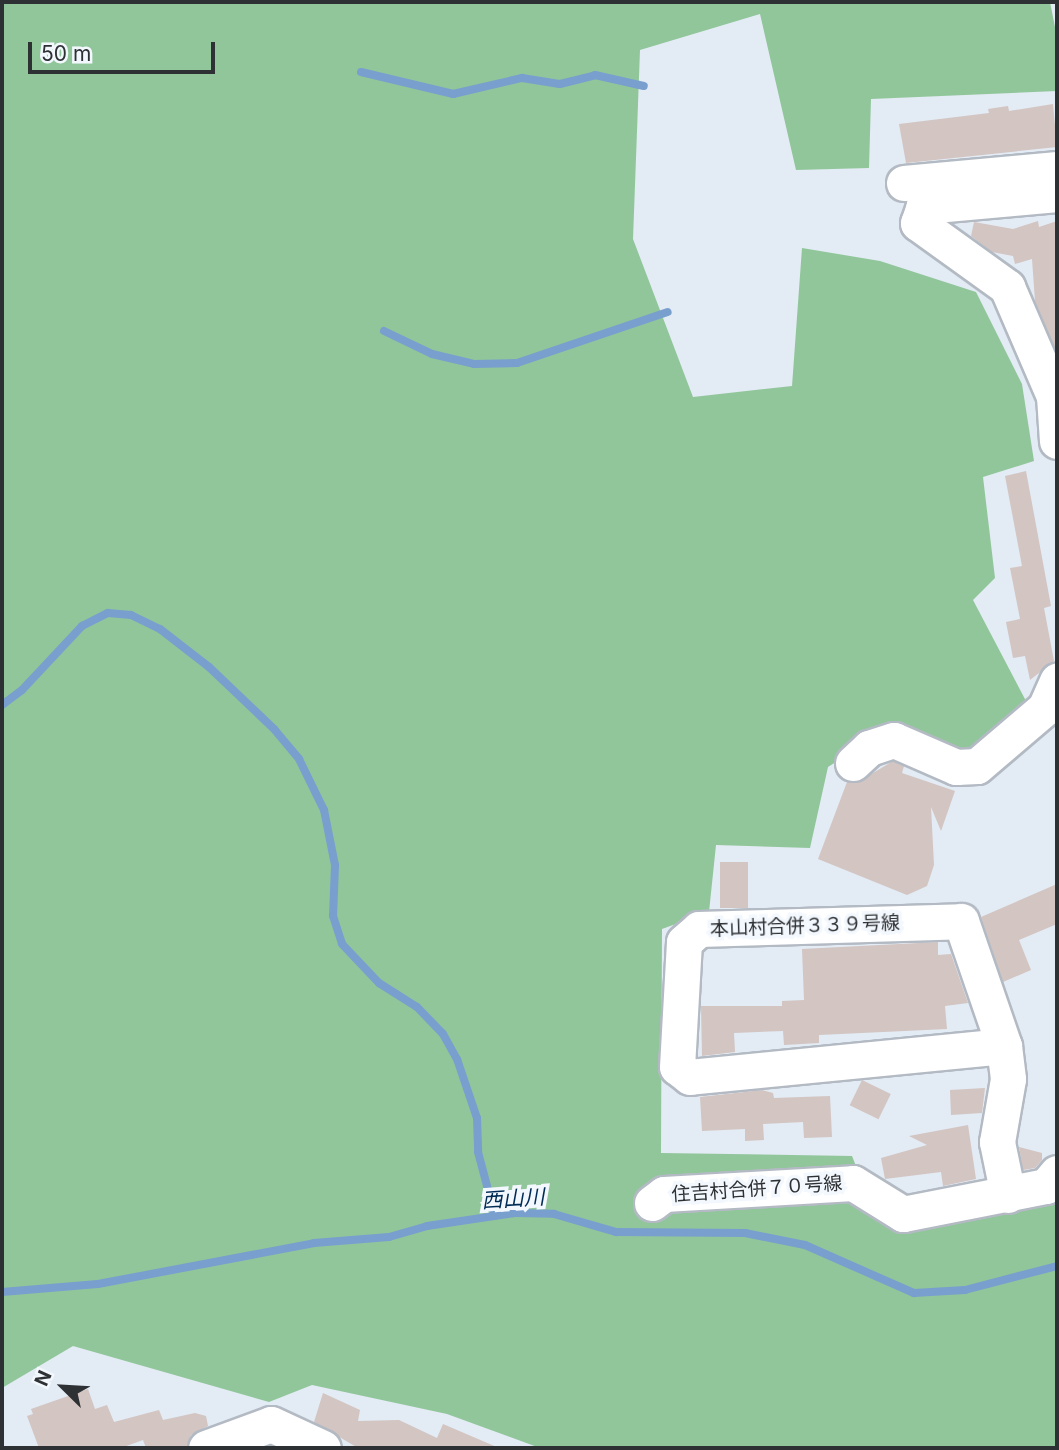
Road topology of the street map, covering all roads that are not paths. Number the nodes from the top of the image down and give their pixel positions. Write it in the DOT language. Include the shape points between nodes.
graph roads {
  1 [pos="1057,169"];
  2 [pos="904,183"];
  3 [pos="1057,194"];
  4 [pos="1056,396"];
  5 [pos="1057,440"];
  6 [pos="1057,681"];
  7 [pos="853,763"];
  8 [pos="1004,1046"];
  9 [pos="1057,1173"];
  10 [pos="1008,1195"];
  11 [pos="652,1203"];
  12 [pos="206,1448"];
  13 [pos="323,1448"];
  1 -- 2 [label="street"];
  3 -- 4 [label="street" via="924,206 918,223 1007,287"];
  4 -- 5 [label="street"];
  6 -- 7 [label="street" via="1045,708 977,766 956,767 894,740 869,748"];
  8 -- 8 [label="street, 本山村合併３３９号線" via="690,1077 677,1067 684,942 699,929 961,921"];
  8 -- 10 [label="street, 本山村合併３３９号線" via="1008,1079 997,1142"];
  9 -- 10 [label="street, 住吉村合併７０号線" via="1046,1186"];
  10 -- 11 [label="street, 住吉村合併７０号線" via="902,1214 853,1183 664,1194"];
  12 -- 13 [label="street" via="271,1424"];
}
